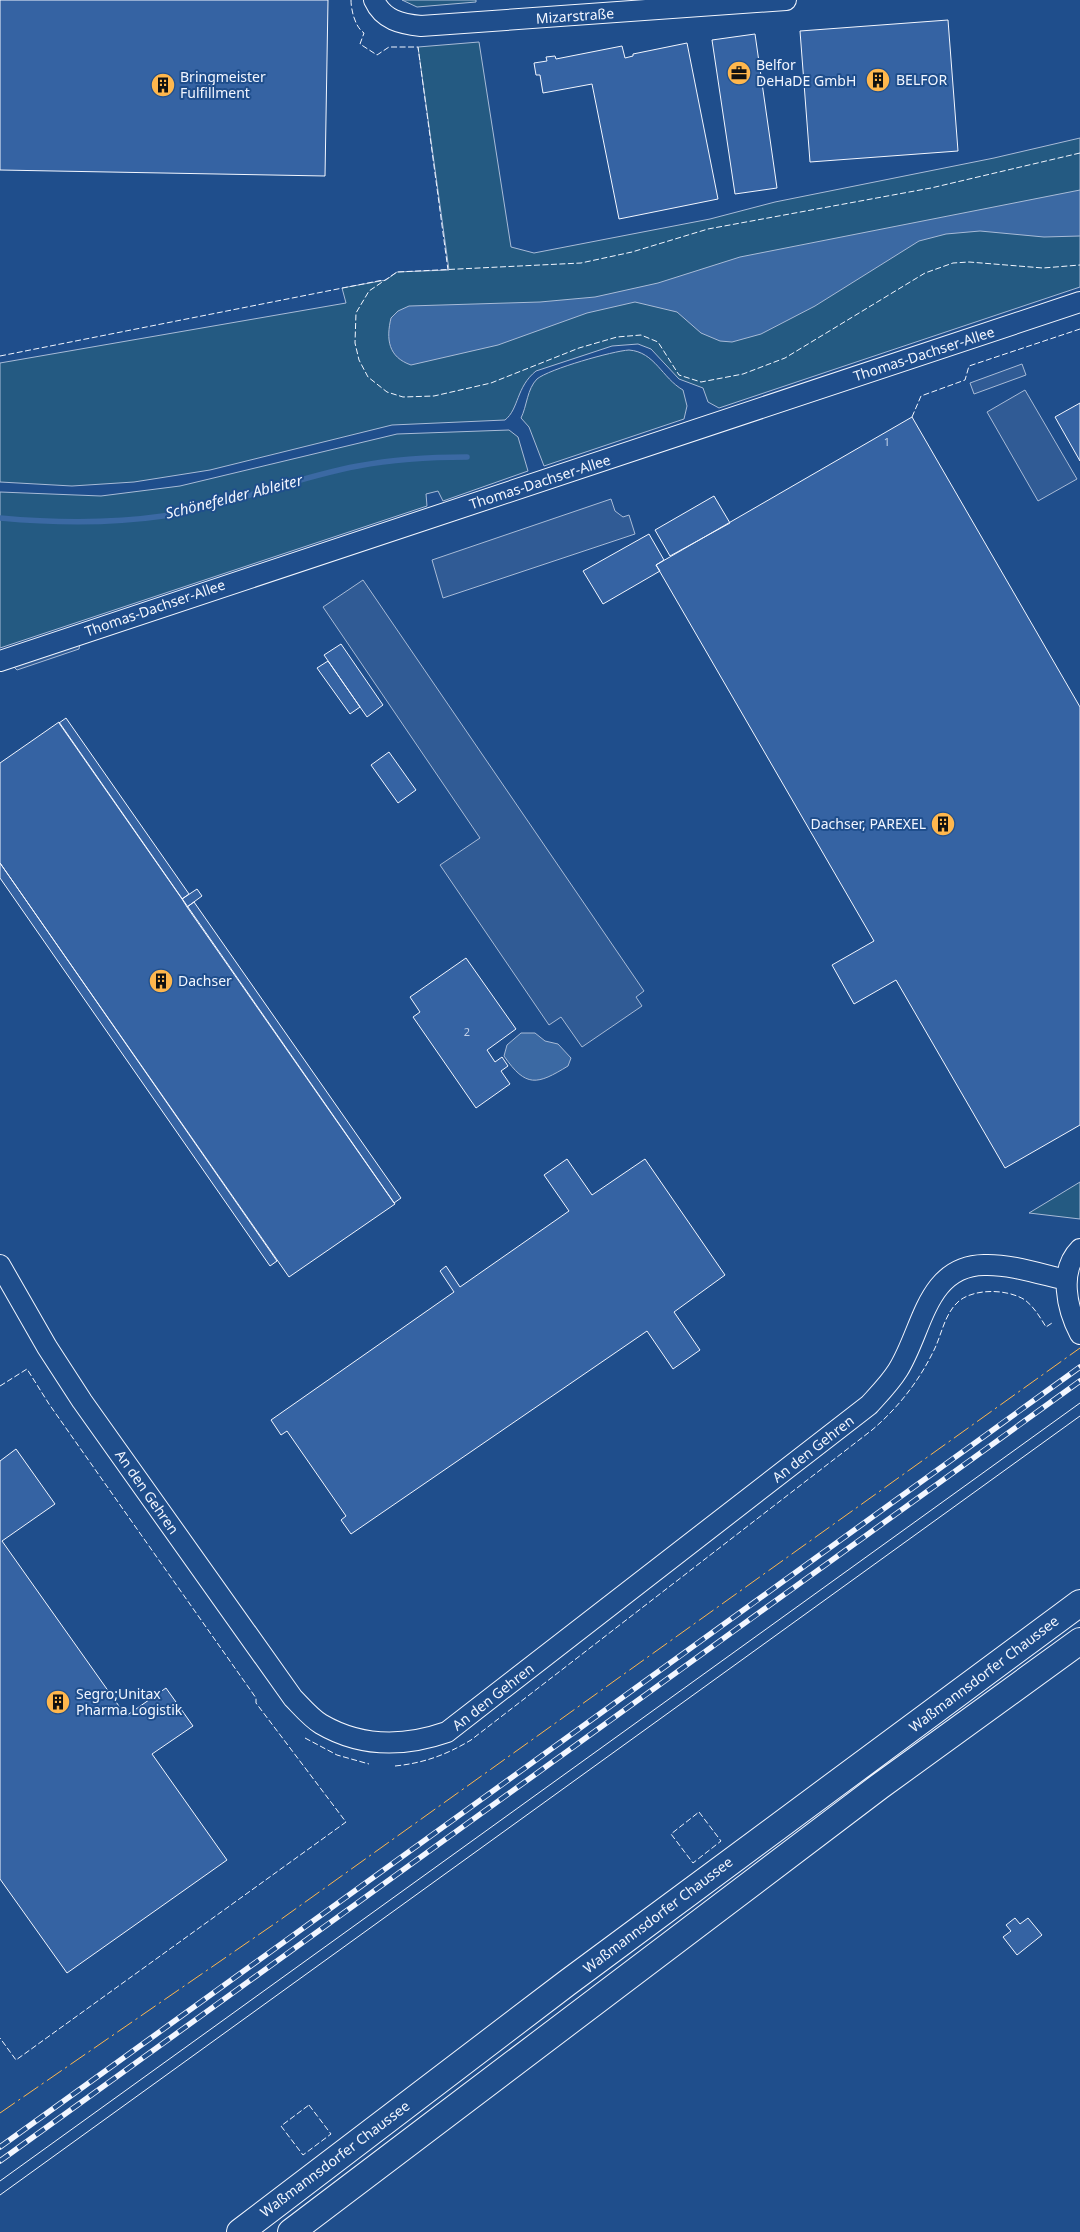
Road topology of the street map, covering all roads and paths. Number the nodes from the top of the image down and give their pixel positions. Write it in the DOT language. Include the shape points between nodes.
graph roads {
  1 [pos="374,0"];
  2 [pos="786,0"];
  3 [pos="1080,302"];
  4 [pos="0,661"];
  5 [pos="1080,1249"];
  6 [pos="0,1265"];
  7 [pos="1066,1280"];
  8 [pos="1080,1334"];
  9 [pos="1080,1603"];
  10 [pos="1080,1641"];
  11 [pos="240,2232"];
  12 [pos="290,2232"];
  1 -- 2 [label="street, Mizarstraße" via="391,20 421,26"];
  3 -- 4 [label="street, Thomas-Dachser-Allee"];
  5 -- 7 [label="street" via="1073,1256"];
  6 -- 7 [label="street, An den Gehren" via="46,1347 82,1401 293,1698 320,1724 352,1737 384,1744 421,1741 447,1732 869,1405 898,1370 933,1294 948,1275 984,1264"];
  7 -- 8 [label="street" via="1071,1314"];
  9 -- 11 [label="main road, Waßmannsdorfer Chaussee" via="559,1989"];
  10 -- 12 [label="main road, Waßmannsdorfer Chaussee" via="880,1786"];
}
